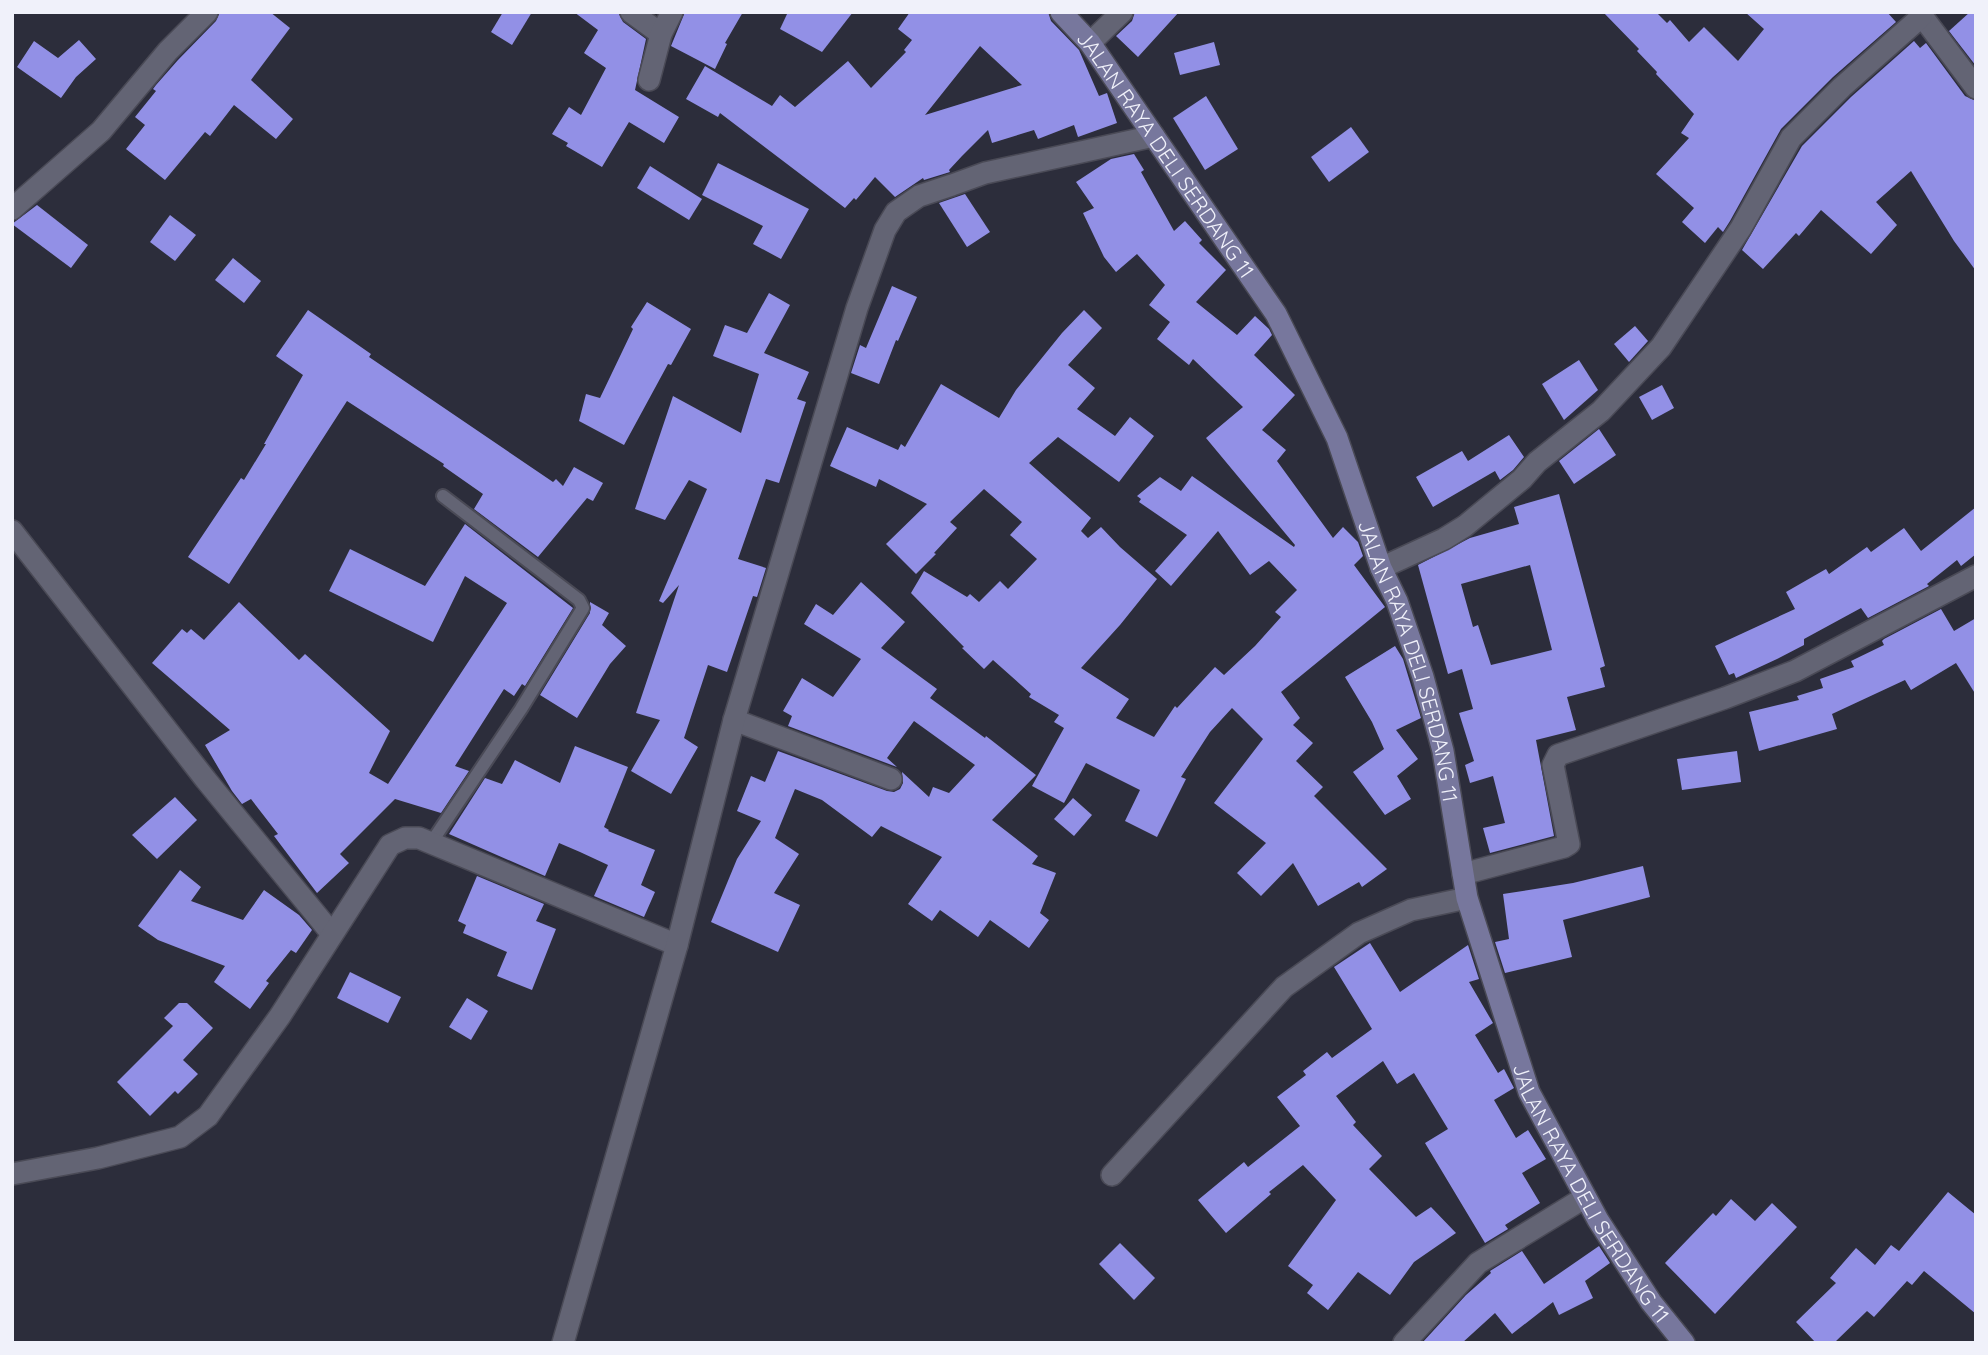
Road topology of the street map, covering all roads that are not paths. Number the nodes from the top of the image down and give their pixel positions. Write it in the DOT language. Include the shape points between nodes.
graph roads {
  1 [pos="207,12"];
  2 [pos="631,12"];
  3 [pos="672,12"];
  4 [pos="1061,12"];
  5 [pos="1122,12"];
  6 [pos="1920,14"];
  7 [pos="661,34"];
  8 [pos="1090,43"];
  9 [pos="649,80"];
  10 [pos="1976,88"];
  11 [pos="1154,136"];
  12 [pos="12,209"];
  13 [pos="443,496"];
  14 [pos="12,531"];
  15 [pos="1381,568"];
  16 [pos="1976,576"];
  17 [pos="734,720"];
  18 [pos="891,779"];
  19 [pos="431,843"];
  20 [pos="1463,874"];
  21 [pos="1467,898"];
  22 [pos="332,934"];
  23 [pos="677,945"];
  24 [pos="12,1174"];
  25 [pos="1112,1175"];
  26 [pos="1584,1198"];
  27 [pos="563,1343"];
  28 [pos="1404,1343"];
  29 [pos="1684,1343"];
  1 -- 12 [label="street" via="101,131"];
  2 -- 7 [label="street"];
  3 -- 7 [label="street"];
  4 -- 8 [label="street, JALAN RAYA DELI SERDANG 11"];
  5 -- 8 [label="street"];
  6 -- 10 [label="street"];
  6 -- 15 [label="street" via="1791,138 1741,228 1661,347 1601,411 1465,526"];
  7 -- 9 [label="street"];
  8 -- 11 [label="street, JALAN RAYA DELI SERDANG 11"];
  11 -- 15 [label="street, JALAN RAYA DELI SERDANG 11" via="1276,314 1337,438"];
  11 -- 17 [label="street" via="985,173 919,196 896,212 857,308"];
  13 -- 19 [label="lane" via="579,600 583,608"];
  14 -- 22 [label="street"];
  15 -- 20 [label="street, JALAN RAYA DELI SERDANG 11" via="1397,601 1443,751"];
  16 -- 20 [label="street" via="1795,671 1558,755 1553,765 1569,844"];
  17 -- 18 [label="street"];
  17 -- 23 [label="street"];
  19 -- 22 [label="street" via="405,838 390,845"];
  19 -- 23 [label="street"];
  20 -- 21 [label="street, JALAN RAYA DELI SERDANG 11"];
  21 -- 25 [label="street" via="1411,910 1359,933 1284,987"];
  21 -- 26 [label="street, JALAN RAYA DELI SERDANG 11" via="1529,1092"];
  22 -- 24 [label="street" via="259,1047 208,1116 193,1129 180,1138 138,1149"];
  23 -- 27 [label="street"];
  26 -- 28 [label="street" via="1478,1263"];
  26 -- 29 [label="street, JALAN RAYA DELI SERDANG 11" via="1651,1302"];
}
